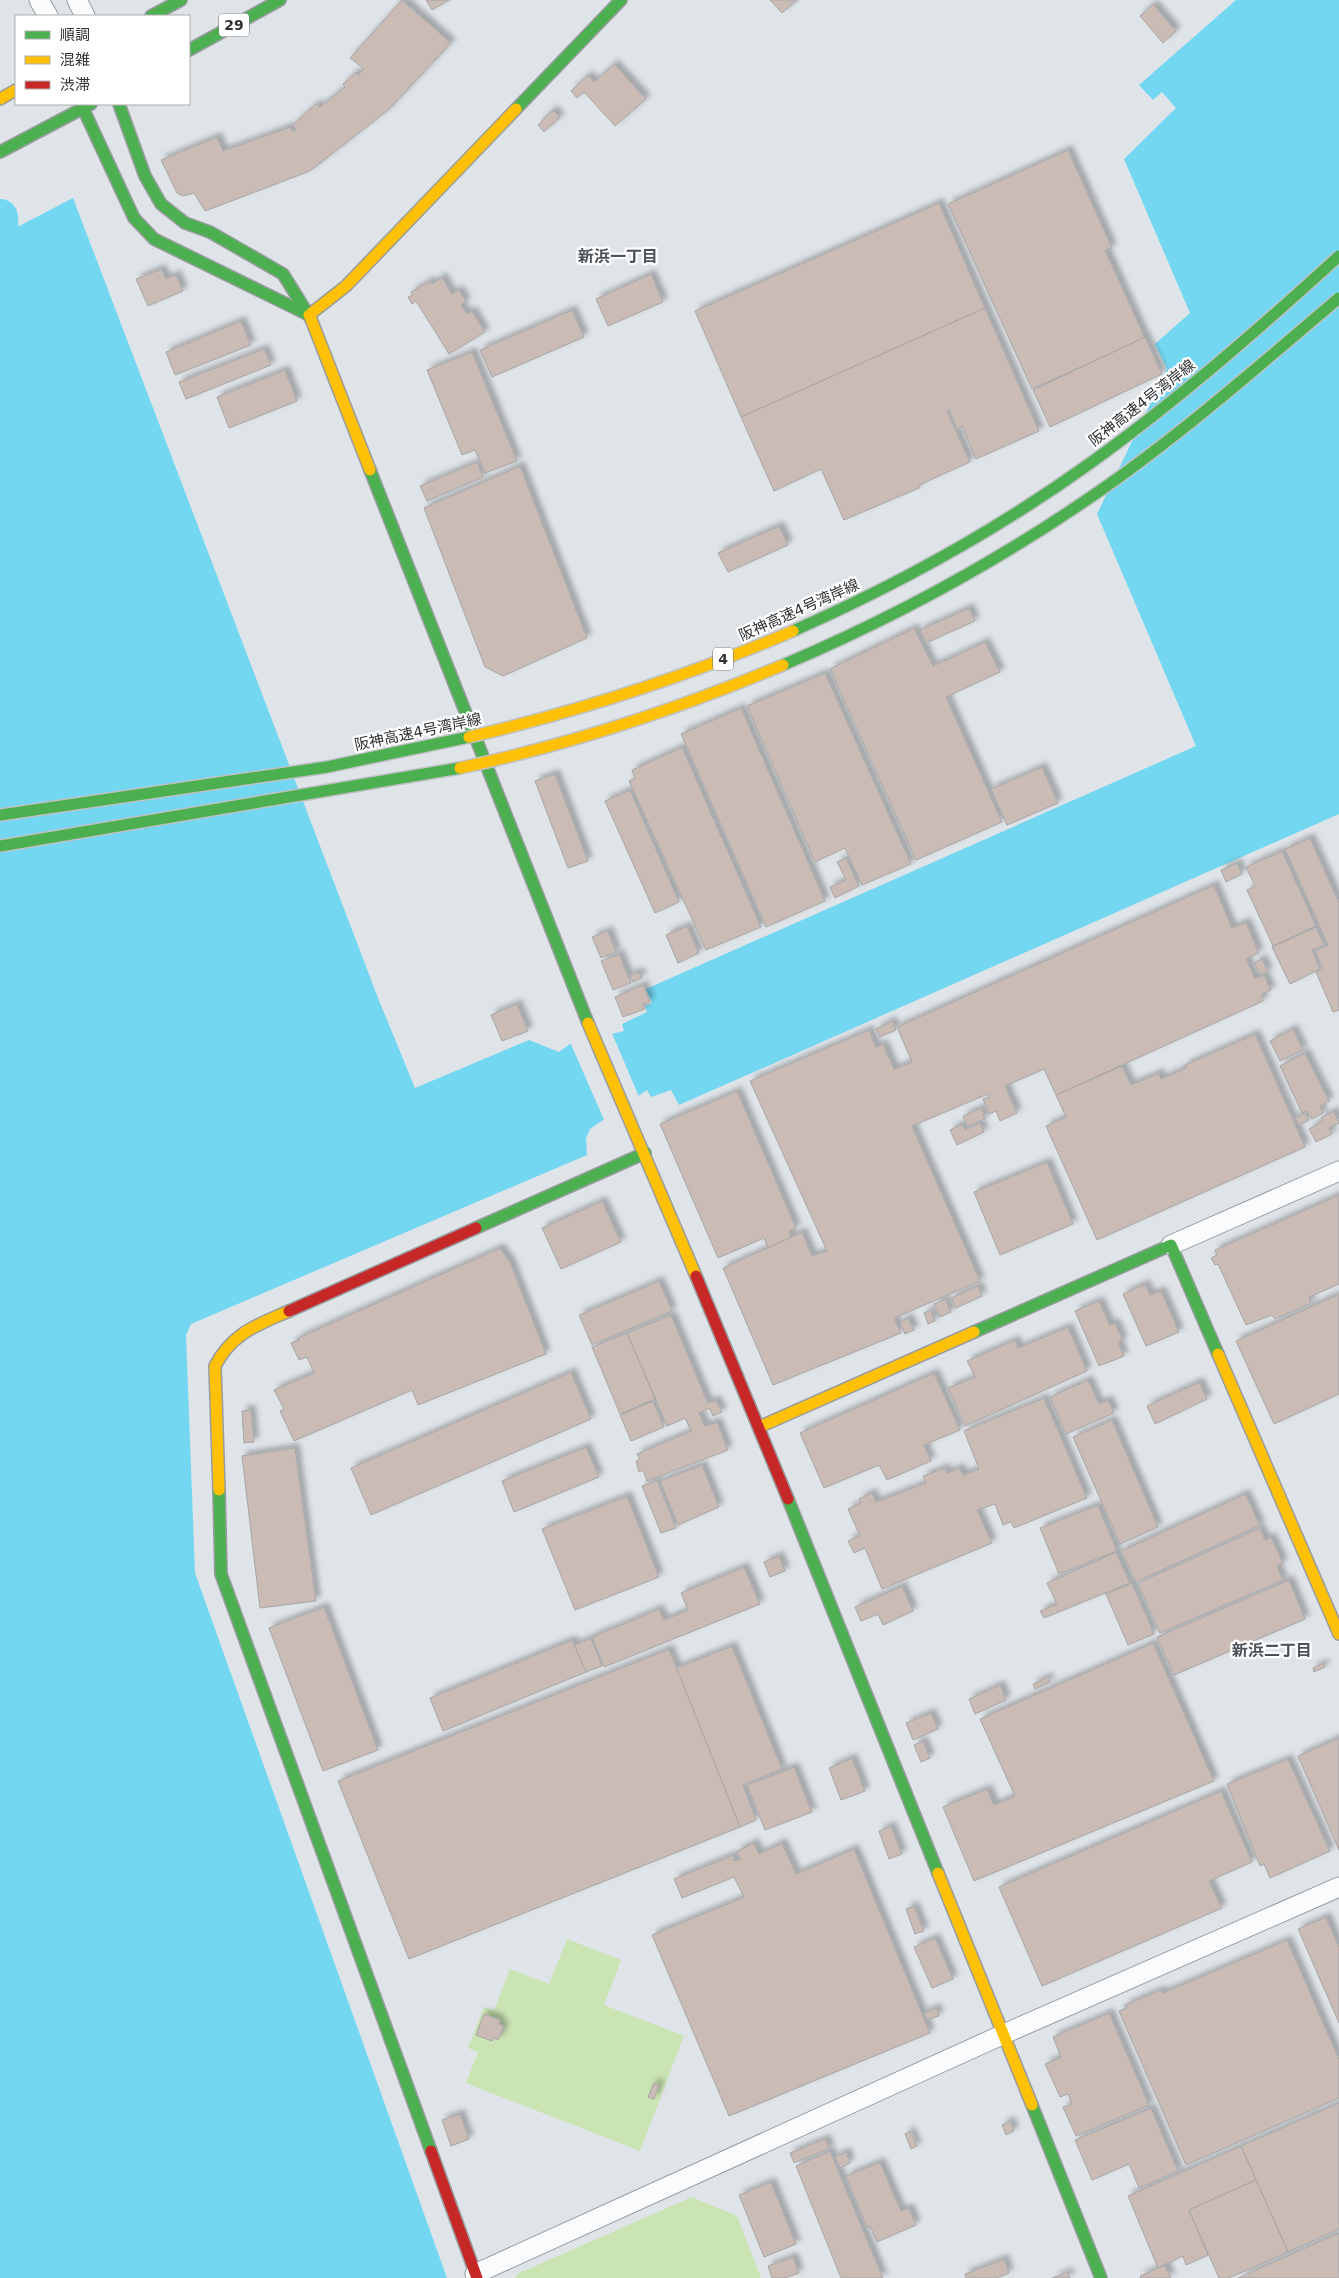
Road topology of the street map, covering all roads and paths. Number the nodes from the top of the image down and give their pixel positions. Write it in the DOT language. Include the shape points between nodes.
graph roads {
  1 [pos="39,0"];
  2 [pos="77,0"];
  3 [pos="182,0"];
  4 [pos="280,0"];
  5 [pos="621,0"];
  6 [pos="47,15"];
  7 [pos="85,15"];
  8 [pos="153,15"];
  9 [pos="190,49"];
  10 [pos="15,91"];
  11 [pos="0,99"];
  12 [pos="85,105"];
  13 [pos="119,105"];
  14 [pos="0,152"];
  15 [pos="1339,256"];
  16 [pos="1339,298"];
  17 [pos="309,315"];
  18 [pos="0,815"];
  19 [pos="0,846"];
  20 [pos="645,1152"];
  21 [pos="1339,1171"];
  22 [pos="1171,1245"];
  23 [pos="759,1427"];
  24 [pos="1339,1634"];
  25 [pos="1339,1887"];
  26 [pos="1004,2034"];
  27 [pos="476,2276"];
  28 [pos="1101,2278"];
  1 -- 6 [label="street"];
  2 -- 7 [label="street"];
  3 -- 8 [label="main road"];
  4 -- 9 [label="main road, 29"];
  5 -- 17 [label="main road" via="346,286"];
  10 -- 11 [label="main road"];
  12 -- 14 [label="main road"];
  12 -- 17 [label="main road" via="134,218 154,239"];
  13 -- 17 [label="main road" via="145,176 162,204 185,223 210,232 283,274"];
  15 -- 18 [label="main road, 阪神高速4号湾岸線 / 4, bridge" via="1205,374 1050,491 968,542 800,630 617,698 433,746"];
  16 -- 19 [label="main road, 4, bridge" via="1208,408 1066,514 890,616 802,657 624,726 486,762 422,776"];
  17 -- 20 [label="main road" via="590,1027"];
  20 -- 23 [label="main road"];
  20 -- 27 [label="main road" via="244,1331 223,1350 215,1366 221,1574"];
  21 -- 22 [label="street"];
  22 -- 23 [label="main road"];
  22 -- 24 [label="main road"];
  23 -- 26 [label="main road"];
  25 -- 26 [label="street"];
  26 -- 27 [label="street"];
  26 -- 28 [label="main road"];
}
